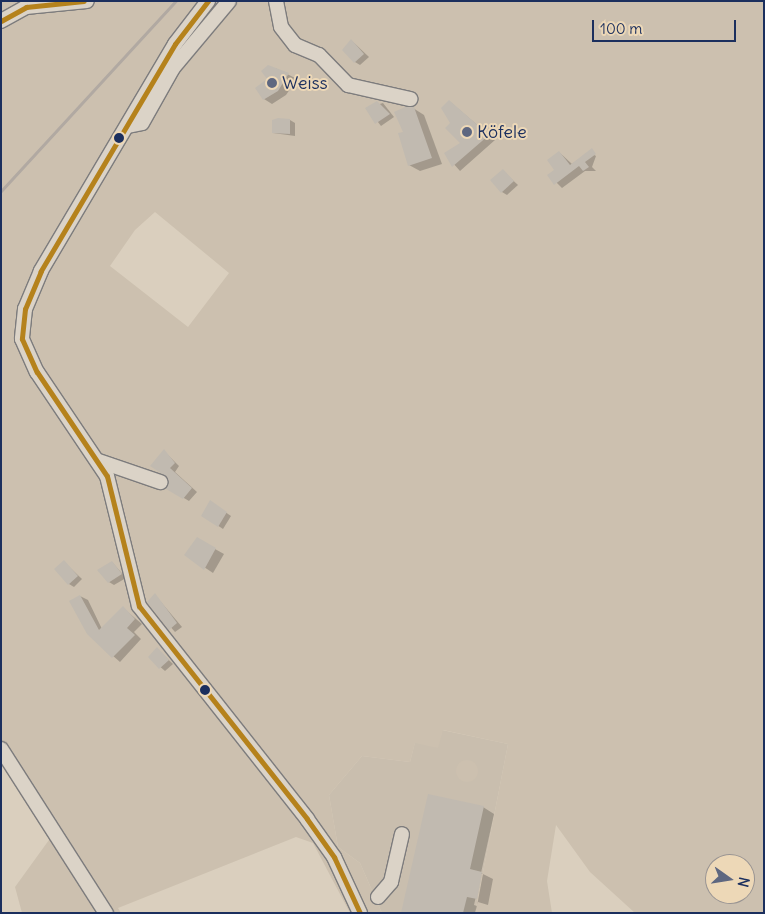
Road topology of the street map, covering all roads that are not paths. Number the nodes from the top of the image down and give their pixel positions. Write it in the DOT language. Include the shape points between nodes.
graph roads {
  1 [pos="87,1"];
  2 [pos="208,1"];
  3 [pos="230,1"];
  4 [pos="276,1"];
  5 [pos="1,21"];
  6 [pos="410,99"];
  7 [pos="128,126"];
  8 [pos="99,461"];
  9 [pos="160,482"];
  10 [pos="1,749"];
  11 [pos="402,834"];
  12 [pos="378,898"];
  13 [pos="106,913"];
  14 [pos="360,913"];
  1 -- 5 [label="street" via="26,7"];
  2 -- 7 [label="street" via="175,44"];
  3 -- 7 [label="street" via="174,68 142,123"];
  4 -- 6 [label="street" via="281,27 295,46 319,55 348,86"];
  7 -- 8 [label="street" via="41,271 22,325 26,352 33,366"];
  8 -- 9 [label="street"];
  8 -- 14 [label="street" via="114,498 139,606 334,856"];
  10 -- 13 [label="street"];
  11 -- 12 [label="street" via="391,882"];
}
